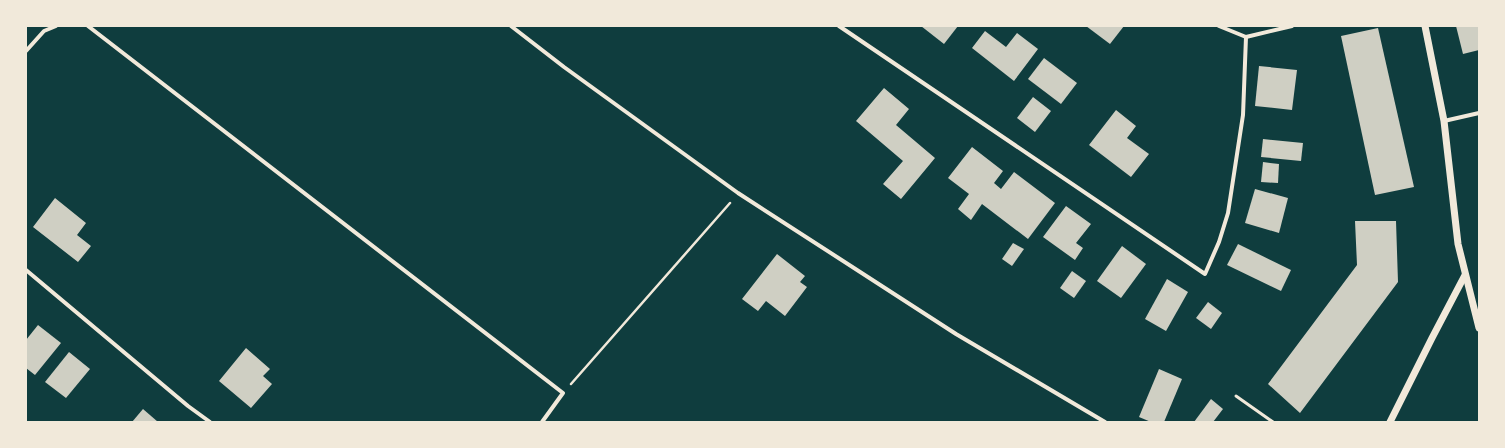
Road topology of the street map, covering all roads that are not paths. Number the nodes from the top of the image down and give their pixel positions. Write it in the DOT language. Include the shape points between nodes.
graph roads {
  1 [pos="56,26"];
  2 [pos="88,26"];
  3 [pos="511,26"];
  4 [pos="839,26"];
  5 [pos="1219,26"];
  6 [pos="1292,26"];
  7 [pos="1425,26"];
  8 [pos="1246,37"];
  9 [pos="26,51"];
  10 [pos="1479,113"];
  11 [pos="1444,121"];
  12 [pos="26,270"];
  13 [pos="1465,275"];
  14 [pos="1479,328"];
  15 [pos="1236,396"];
  16 [pos="210,422"];
  17 [pos="542,422"];
  18 [pos="1105,422"];
  19 [pos="1273,422"];
  20 [pos="1390,422"];
  1 -- 9 [label="street" via="44,31"];
  2 -- 17 [label="street" via="563,393"];
  3 -- 18 [label="street" via="738,193 956,334"];
  4 -- 8 [label="street" via="1205,274 1228,213 1243,115"];
  5 -- 8 [label="street"];
  6 -- 8 [label="street"];
  7 -- 11 [label="street"];
  10 -- 11 [label="street"];
  11 -- 13 [label="street" via="1458,244"];
  12 -- 16 [label="street"];
  13 -- 14 [label="street"];
  13 -- 20 [label="street"];
  15 -- 19 [label="lane"];
}
